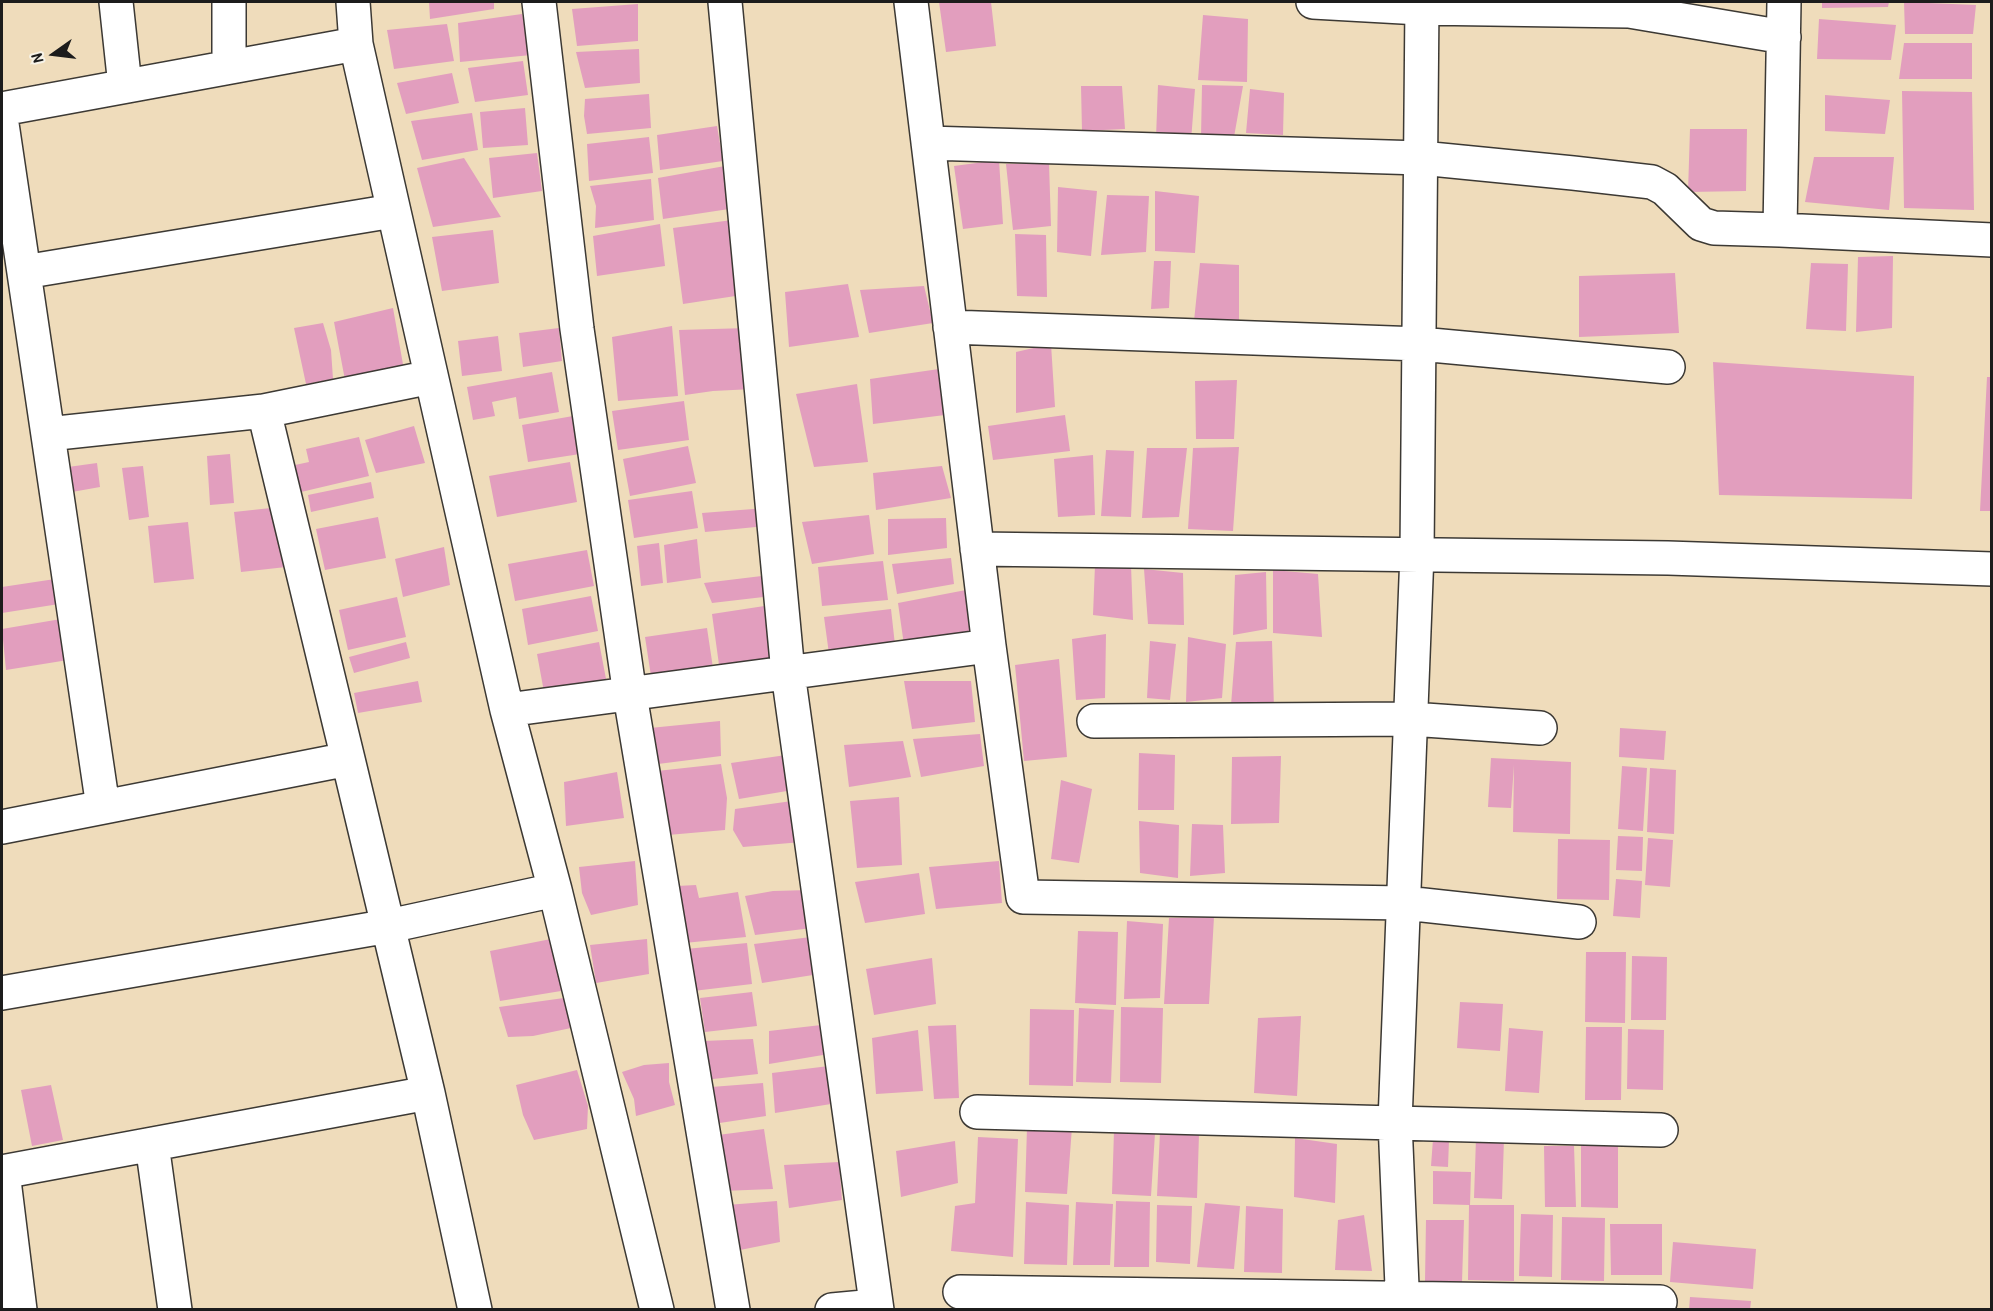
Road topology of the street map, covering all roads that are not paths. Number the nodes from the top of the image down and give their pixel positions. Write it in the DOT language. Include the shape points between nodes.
graph roads {
  1 [pos="116,2"];
  2 [pos="230,2"];
  3 [pos="353,2"];
  4 [pos="539,2"];
  5 [pos="725,2"];
  6 [pos="911,2"];
  7 [pos="1313,2"];
  8 [pos="1784,2"];
  9 [pos="1421,5"];
  10 [pos="1784,38"];
  11 [pos="356,44"];
  12 [pos="229,67"];
  13 [pos="125,86"];
  14 [pos="2,109"];
  15 [pos="2,124"];
  16 [pos="928,142"];
  17 [pos="1421,159"];
  18 [pos="393,212"];
  19 [pos="1780,230"];
  20 [pos="1992,240"];
  21 [pos="24,272"];
  22 [pos="950,327"];
  23 [pos="1420,344"];
  24 [pos="1668,367"];
  25 [pos="431,377"];
  26 [pos="264,411"];
  27 [pos="48,434"];
  28 [pos="977,549"];
  29 [pos="1417,553"];
  30 [pos="1992,569"];
  31 [pos="989,646"];
  32 [pos="788,673"];
  33 [pos="630,695"];
  34 [pos="507,710"];
  35 [pos="1411,719"];
  36 [pos="1094,721"];
  37 [pos="1540,728"];
  38 [pos="348,759"];
  39 [pos="103,807"];
  40 [pos="2,827"];
  41 [pos="555,890"];
  42 [pos="1405,903"];
  43 [pos="1579,922"];
  44 [pos="389,926"];
  45 [pos="2,993"];
  46 [pos="428,1093"];
  47 [pos="977,1112"];
  48 [pos="1395,1122"];
  49 [pos="1661,1130"];
  50 [pos="152,1144"];
  51 [pos="2,1172"];
  52 [pos="960,1292"];
  53 [pos="1660,1302"];
  54 [pos="1404,1304"];
  55 [pos="876,1308"];
  56 [pos="20,1310"];
  57 [pos="175,1310"];
  58 [pos="475,1310"];
  59 [pos="657,1310"];
  60 [pos="733,1310"];
  61 [pos="832,1310"];
  1 -- 13 [label="street"];
  2 -- 12 [label="street"];
  3 -- 11 [label="street"];
  4 -- 33 [label="street" via="577,329"];
  5 -- 32 [label="street"];
  6 -- 16 [label="street"];
  7 -- 9 [label="street"];
  8 -- 10 [label="street"];
  9 -- 10 [label="street" via="1629,11"];
  9 -- 17 [label="street"];
  10 -- 19 [label="street"];
  11 -- 12 [label="street"];
  11 -- 18 [label="street"];
  12 -- 13 [label="street"];
  13 -- 14 [label="street"];
  15 -- 21 [label="street"];
  16 -- 17 [label="street"];
  16 -- 22 [label="street"];
  17 -- 19 [label="street" via="1652,182 1665,189 1701,224 1714,228"];
  17 -- 23 [label="street"];
  18 -- 21 [label="street"];
  18 -- 25 [label="street"];
  19 -- 20 [label="street"];
  21 -- 27 [label="street"];
  22 -- 23 [label="street"];
  22 -- 28 [label="street"];
  23 -- 24 [label="street"];
  23 -- 29 [label="street"];
  25 -- 26 [label="street"];
  25 -- 34 [label="street"];
  26 -- 27 [label="street"];
  26 -- 38 [label="street"];
  27 -- 39 [label="street"];
  28 -- 29 [label="street"];
  28 -- 31 [label="street"];
  29 -- 30 [label="street"];
  29 -- 35 [label="street"];
  31 -- 32 [label="street"];
  31 -- 42 [label="street" via="1023,897"];
  32 -- 33 [label="street"];
  32 -- 55 [label="street"];
  33 -- 34 [label="street"];
  33 -- 60 [label="street"];
  34 -- 41 [label="street"];
  35 -- 36 [label="street"];
  35 -- 37 [label="street"];
  35 -- 42 [label="street"];
  38 -- 39 [label="street"];
  38 -- 44 [label="street"];
  39 -- 40 [label="street"];
  41 -- 44 [label="street"];
  41 -- 59 [label="street"];
  42 -- 43 [label="street"];
  42 -- 48 [label="street"];
  44 -- 45 [label="street"];
  44 -- 46 [label="street"];
  46 -- 50 [label="street"];
  46 -- 58 [label="street"];
  47 -- 48 [label="street"];
  48 -- 49 [label="street"];
  48 -- 54 [label="street"];
  50 -- 51 [label="street"];
  50 -- 57 [label="street"];
  51 -- 56 [label="street"];
  52 -- 54 [label="street"];
  53 -- 54 [label="street"];
  55 -- 61 [label="street"];
}
